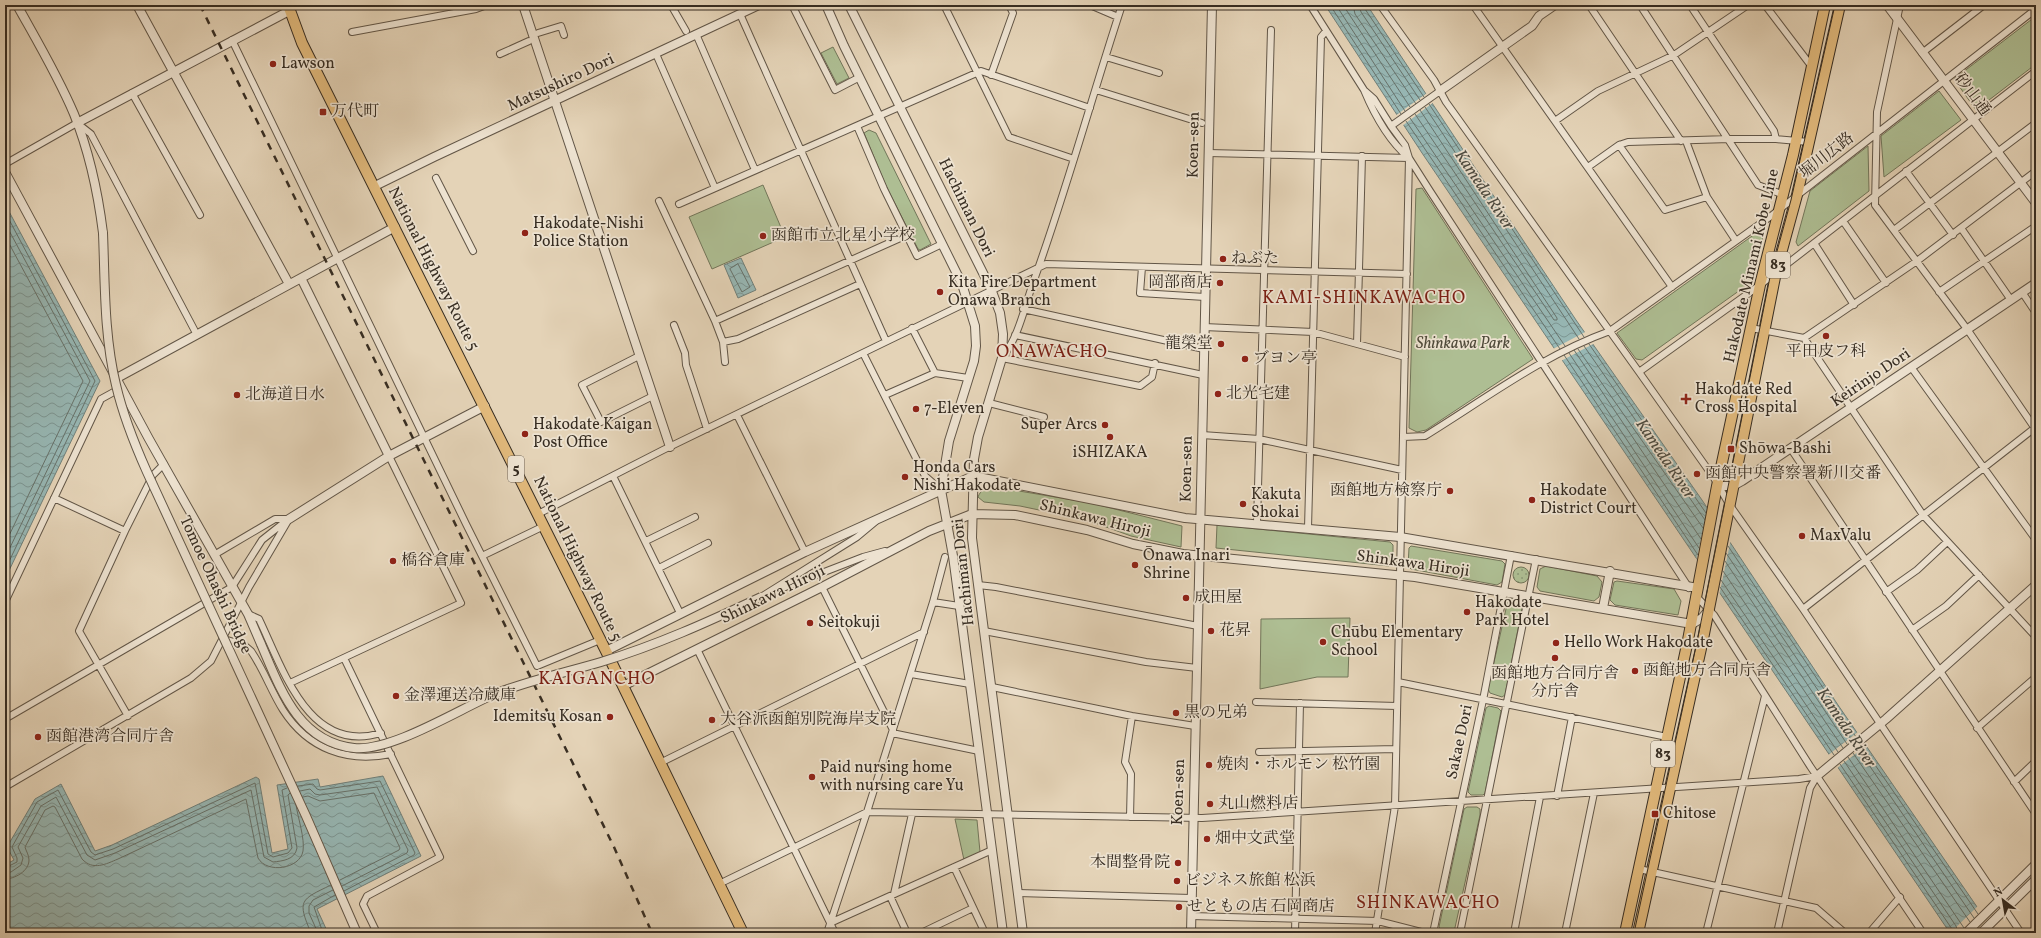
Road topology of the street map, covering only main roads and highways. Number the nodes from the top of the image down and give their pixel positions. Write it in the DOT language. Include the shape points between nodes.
graph roads {
  1 [pos="1825,5"];
  2 [pos="1840,5"];
  3 [pos="289,8"];
  4 [pos="743,933"];
  5 [pos="1625,933"];
  6 [pos="1638,933"];
  1 -- 5 [label="main road, Hakodate Minami Kobe Line / 83" via="1781,207 1760,285 1717,486 1692,624"];
  2 -- 6 [label="main road, 83" via="1797,195 1776,272 1709,609"];
  3 -- 4 [label="main road, National Highway Route 5 / 5" via="302,43 485,406"];
}
